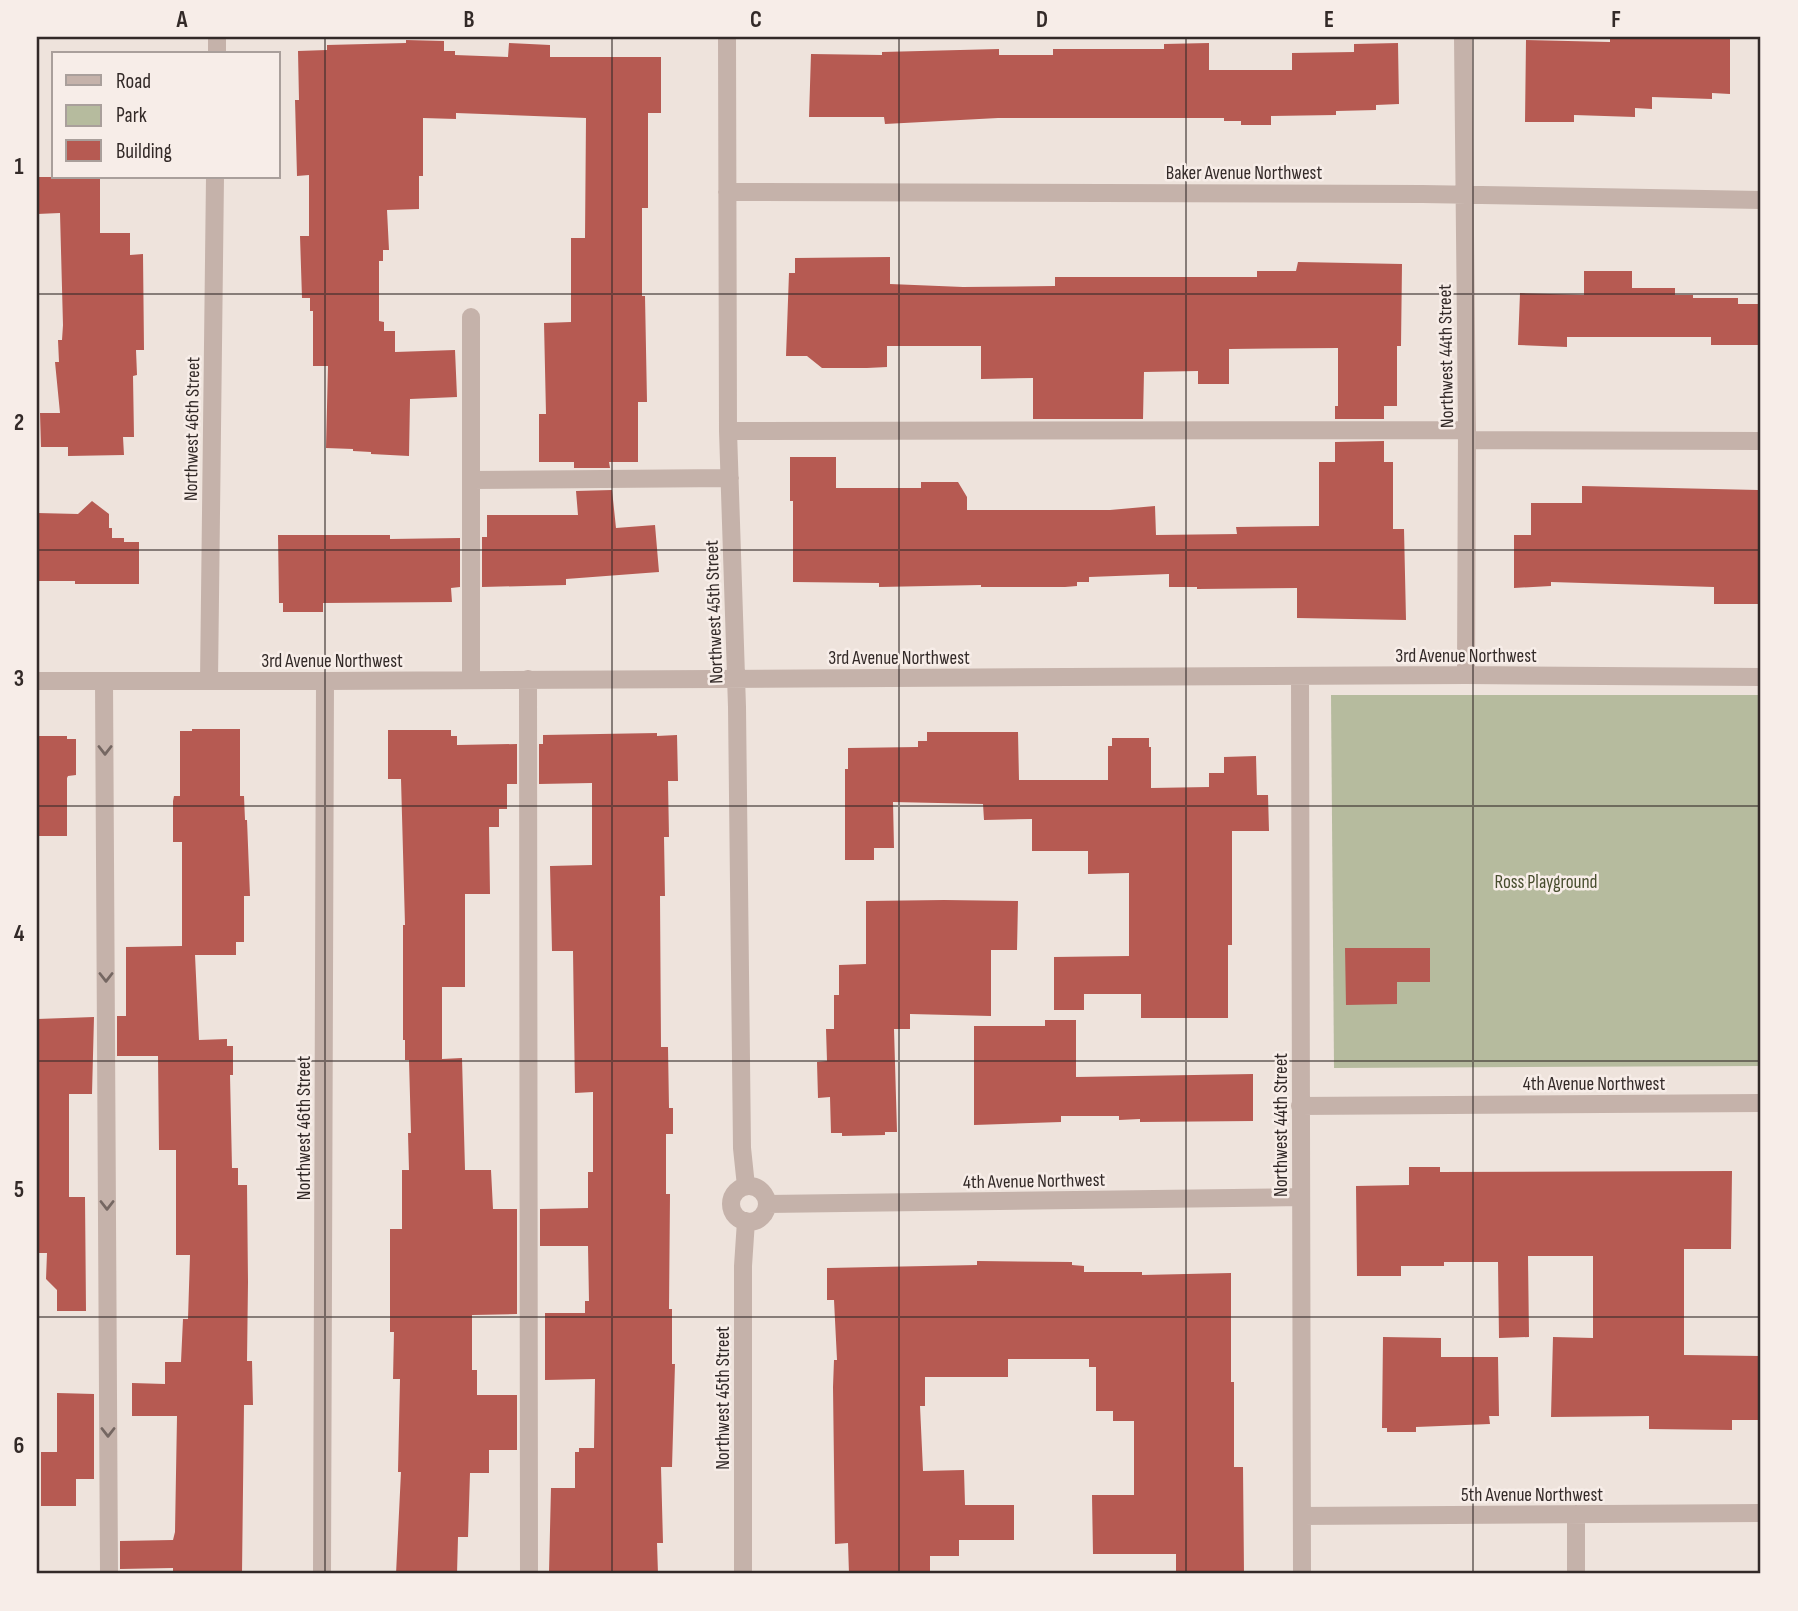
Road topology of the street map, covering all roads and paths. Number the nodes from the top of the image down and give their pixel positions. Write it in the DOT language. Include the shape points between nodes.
graph roads {
  1 [pos="727,37"];
  2 [pos="1462,37"];
  3 [pos="215,178"];
  4 [pos="727,192"];
  5 [pos="1463,194"];
  6 [pos="1761,200"];
  7 [pos="471,317"];
  8 [pos="728,431"];
  9 [pos="1467,435"];
  10 [pos="1761,441"];
  11 [pos="730,478"];
  12 [pos="471,480"];
  13 [pos="1466,675"];
  14 [pos="1300,676"];
  15 [pos="1761,677"];
  16 [pos="528,678"];
  17 [pos="736,678"];
  18 [pos="471,679"];
  19 [pos="37,681"];
  20 [pos="104,681"];
  21 [pos="209,681"];
  22 [pos="326,681"];
  23 [pos="1761,1103"];
  24 [pos="1300,1106"];
  25 [pos="746,1186"];
  26 [pos="1301,1198"];
  27 [pos="767,1204"];
  28 [pos="746,1221"];
  29 [pos="1761,1513"];
  30 [pos="1576,1514"];
  31 [pos="1302,1516"];
  32 [pos="109,1574"];
  33 [pos="322,1574"];
  34 [pos="529,1574"];
  35 [pos="743,1574"];
  36 [pos="1302,1574"];
  37 [pos="1576,1574"];
  1 -- 4 [label="street, Northwest 45th Street"];
  2 -- 5 [label="street, Northwest 44th Street"];
  3 -- 21 [label="street, Northwest 46th Street"];
  4 -- 5 [label="street, Baker Avenue Northwest"];
  4 -- 8 [label="street, Northwest 45th Street"];
  5 -- 6 [label="street, Baker Avenue Northwest"];
  5 -- 9 [label="street, Northwest 44th Street"];
  7 -- 12 [label="street"];
  8 -- 9 [label="street"];
  8 -- 11 [label="street, Northwest 45th Street"];
  9 -- 10 [label="street"];
  9 -- 13 [label="street, Northwest 44th Street"];
  11 -- 12 [label="street"];
  11 -- 17 [label="street, Northwest 45th Street"];
  12 -- 18 [label="street"];
  13 -- 14 [label="street, 3rd Avenue Northwest"];
  13 -- 15 [label="street, 3rd Avenue Northwest"];
  14 -- 17 [label="street, 3rd Avenue Northwest"];
  14 -- 24 [label="street, Northwest 44th Street"];
  16 -- 17 [label="street, 3rd Avenue Northwest"];
  16 -- 18 [label="street, 3rd Avenue Northwest"];
  16 -- 34 [label="street"];
  17 -- 25 [label="street, Northwest 45th Street"];
  18 -- 22 [label="street, 3rd Avenue Northwest"];
  19 -- 20 [label="street, 3rd Avenue Northwest"];
  20 -- 21 [label="street, 3rd Avenue Northwest"];
  20 -- 32 [label="street, one-way"];
  21 -- 22 [label="street, 3rd Avenue Northwest"];
  22 -- 33 [label="street, Northwest 46th Street"];
  23 -- 24 [label="street, 4th Avenue Northwest"];
  24 -- 26 [label="street, Northwest 44th Street"];
  25 -- 27 [label="street" via="761,1190"];
  25 -- 28 [label="street" via="735,1193 731,1204 735,1215"];
  26 -- 27 [label="street, 4th Avenue Northwest"];
  26 -- 31 [label="street, Northwest 44th Street"];
  27 -- 28 [label="street" via="762,1217"];
  28 -- 35 [label="street, Northwest 45th Street"];
  29 -- 30 [label="street, 5th Avenue Northwest"];
  30 -- 31 [label="street, 5th Avenue Northwest"];
  30 -- 37 [label="street"];
  31 -- 36 [label="street, Northwest 44th Street"];
}
